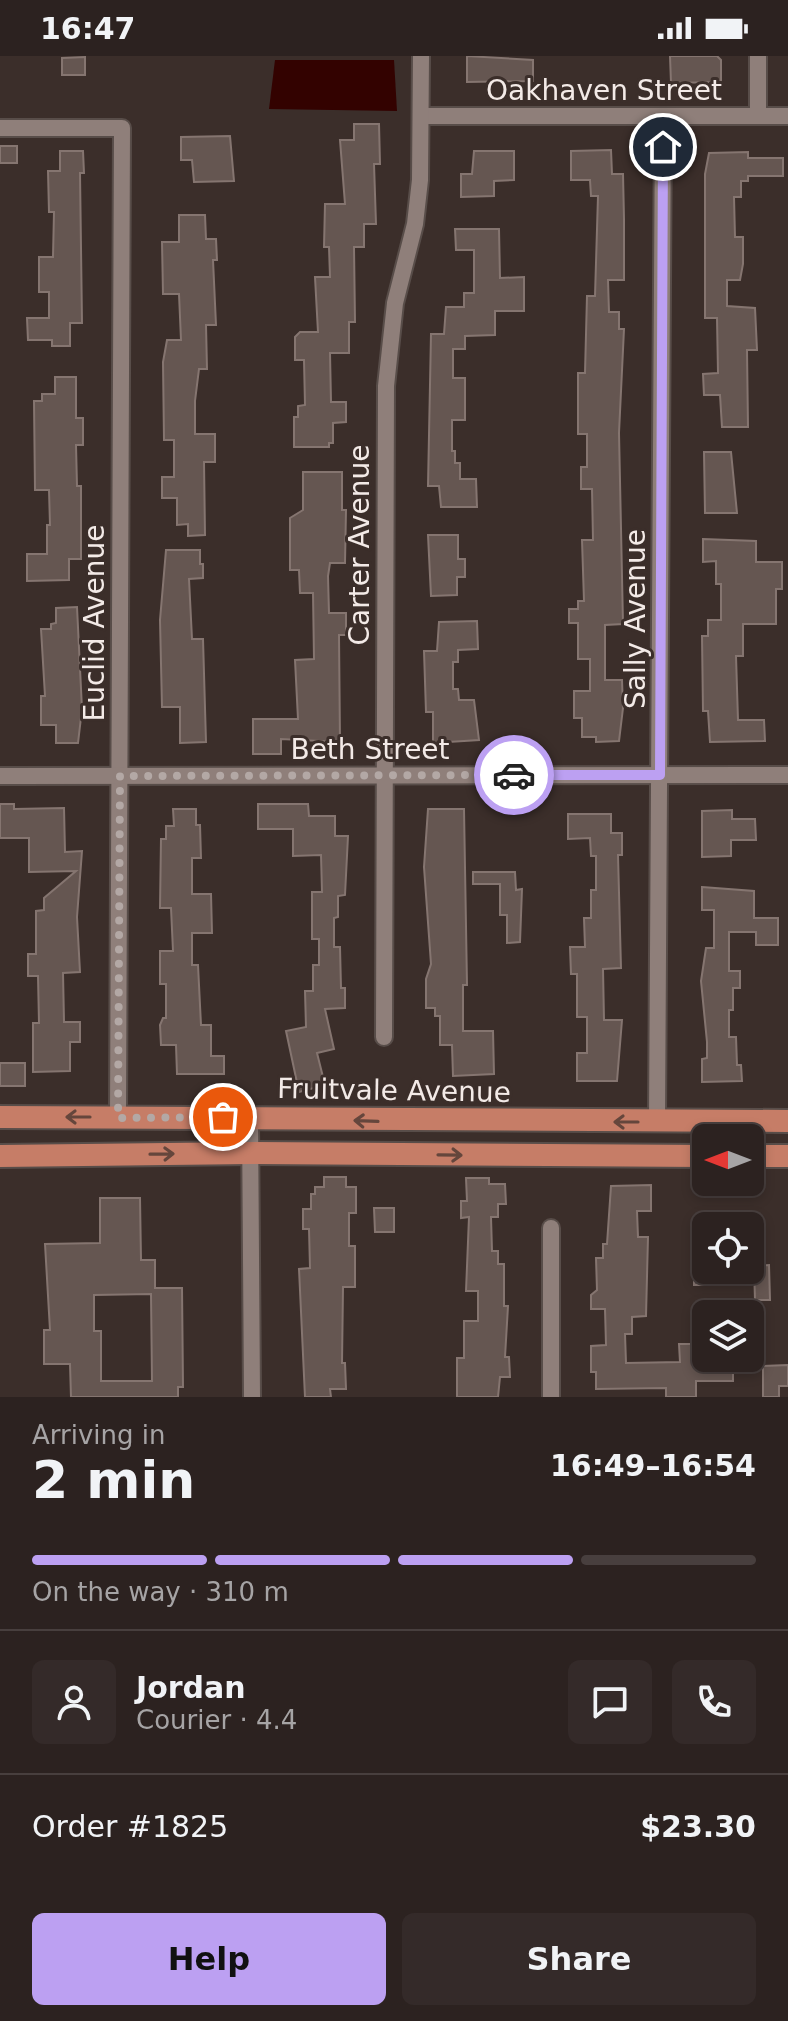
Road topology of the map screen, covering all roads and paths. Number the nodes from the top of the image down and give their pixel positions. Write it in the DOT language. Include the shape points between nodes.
graph roads {
  1 [pos="421,56"];
  2 [pos="758,56"];
  3 [pos="758,115"];
  4 [pos="421,116"];
  5 [pos="663,116"];
  6 [pos="788,116"];
  7 [pos="0,128"];
  8 [pos="385,775"];
  9 [pos="660,775"];
  10 [pos="788,775"];
  11 [pos="0,776"];
  12 [pos="120,776"];
  13 [pos="384,1037"];
  14 [pos="0,1117"];
  15 [pos="250,1117"];
  16 [pos="118,1118"];
  17 [pos="788,1121"];
  18 [pos="657,1122"];
  19 [pos="251,1153"];
  20 [pos="0,1156"];
  21 [pos="692,1156"];
  22 [pos="764,1156"];
  23 [pos="788,1156"];
  24 [pos="551,1228"];
  25 [pos="252,1397"];
  26 [pos="551,1397"];
  1 -- 4 [label="street, Carter Avenue"];
  2 -- 3 [label="street"];
  3 -- 5 [label="street, Oakhaven Street"];
  3 -- 6 [label="street, Oakhaven Street"];
  4 -- 5 [label="street, Oakhaven Street"];
  4 -- 8 [label="street, Carter Avenue" via="415,224 395,303 386,386"];
  5 -- 9 [label="street, Sally Avenue"];
  7 -- 12 [label="street, Euclid Avenue" via="122,128"];
  8 -- 9 [label="street, Beth Street"];
  8 -- 12 [label="street, Beth Street"];
  8 -- 13 [label="street, Carter Avenue"];
  9 -- 10 [label="street, Beth Street"];
  9 -- 18 [label="street, Sally Avenue"];
  11 -- 12 [label="street, Beth Street"];
  12 -- 16 [label="street, Euclid Avenue"];
  16 -- 14 [label="main road, Fruitvale Avenue, one-way"];
  15 -- 16 [label="main road, Fruitvale Avenue"];
  18 -- 15 [label="main road, Fruitvale Avenue, one-way"];
  15 -- 19 [label="street"];
  17 -- 18 [label="main road, Fruitvale Avenue"];
  20 -- 19 [label="main road, one-way"];
  19 -- 21 [label="main road, one-way"];
  19 -- 25 [label="street"];
  22 -- 23 [label="main road"];
  24 -- 26 [label="street"];
}
